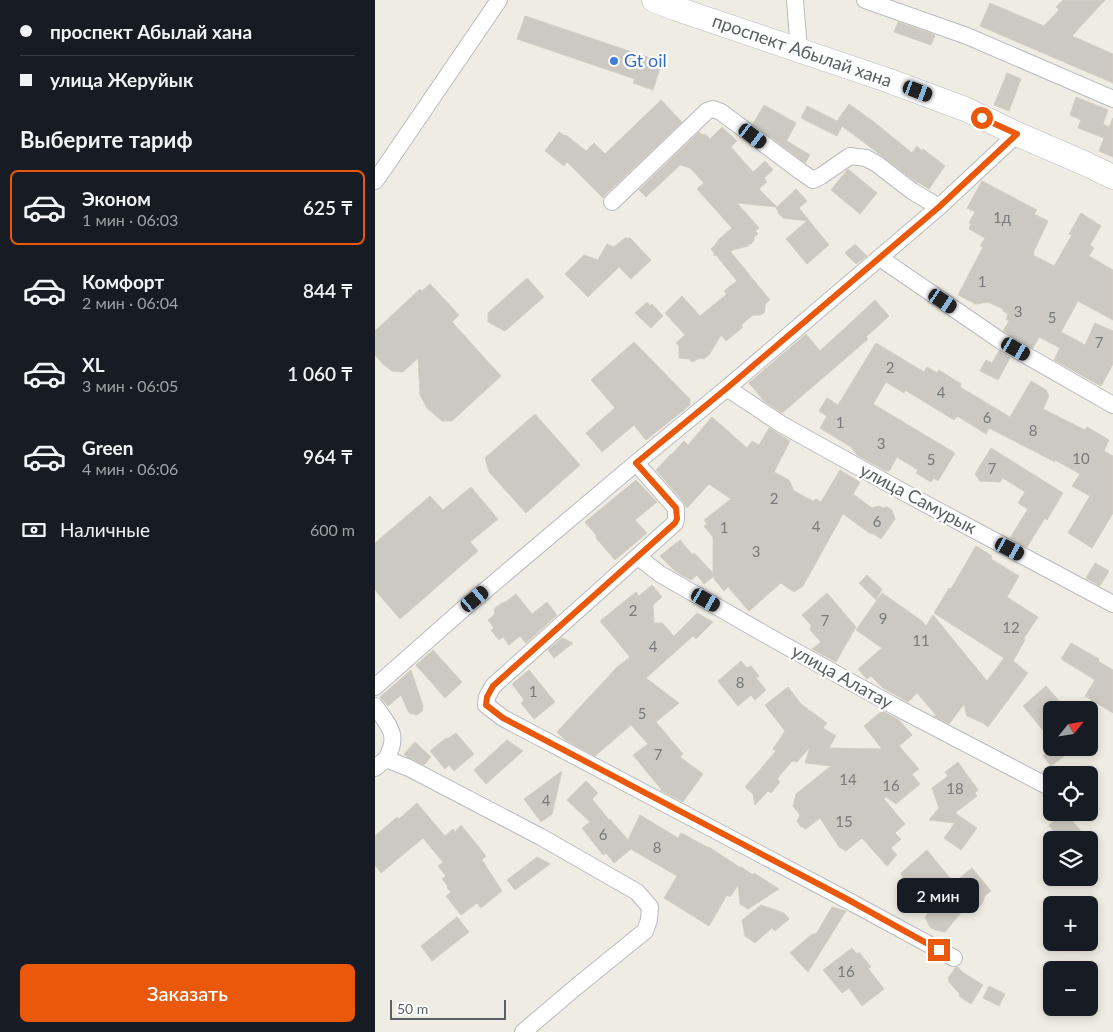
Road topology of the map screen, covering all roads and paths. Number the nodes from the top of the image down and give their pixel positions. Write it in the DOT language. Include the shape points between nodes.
graph roads {
  1 [pos="499,0"];
  2 [pos="654,0"];
  3 [pos="795,0"];
  4 [pos="865,0"];
  5 [pos="799,50"];
  6 [pos="1113,99"];
  7 [pos="1017,134"];
  8 [pos="380,163"];
  9 [pos="1113,177"];
  10 [pos="375,181"];
  11 [pos="612,202"];
  12 [pos="939,207"];
  13 [pos="880,258"];
  14 [pos="727,388"];
  15 [pos="1113,405"];
  16 [pos="636,463"];
  17 [pos="638,558"];
  18 [pos="1113,604"];
  19 [pos="375,687"];
  20 [pos="375,706"];
  21 [pos="380,763"];
  22 [pos="1043,784"];
  23 [pos="954,958"];
  24 [pos="523,1032"];
  1 -- 8 [label="street"];
  2 -- 5 [label="main road, проспект Абылай хана"];
  3 -- 5 [label="street"];
  4 -- 6 [label="street" via="967,36"];
  5 -- 7 [label="main road, проспект Абылай хана" via="956,106"];
  7 -- 9 [label="main road, проспект Абылай хана"];
  7 -- 12 [label="street"];
  8 -- 10 [label="street"];
  11 -- 12 [label="street" via="707,111 713,109 813,180 850,156 866,158"];
  12 -- 13 [label="street"];
  13 -- 14 [label="street"];
  13 -- 15 [label="street" via="1001,341"];
  14 -- 16 [label="street"];
  14 -- 18 [label="street, улица Самурык" via="781,424"];
  16 -- 17 [label="street" via="676,508 677,519"];
  16 -- 19 [label="street"];
  17 -- 22 [label="street, улица Алатау" via="660,574 793,650"];
  17 -- 23 [label="street" via="493,686 486,705 503,718"];
  20 -- 21 [label="street" via="393,736 392,749"];
  21 -- 24 [label="street" via="409,768 541,837 637,892 651,907 645,930"];
}
